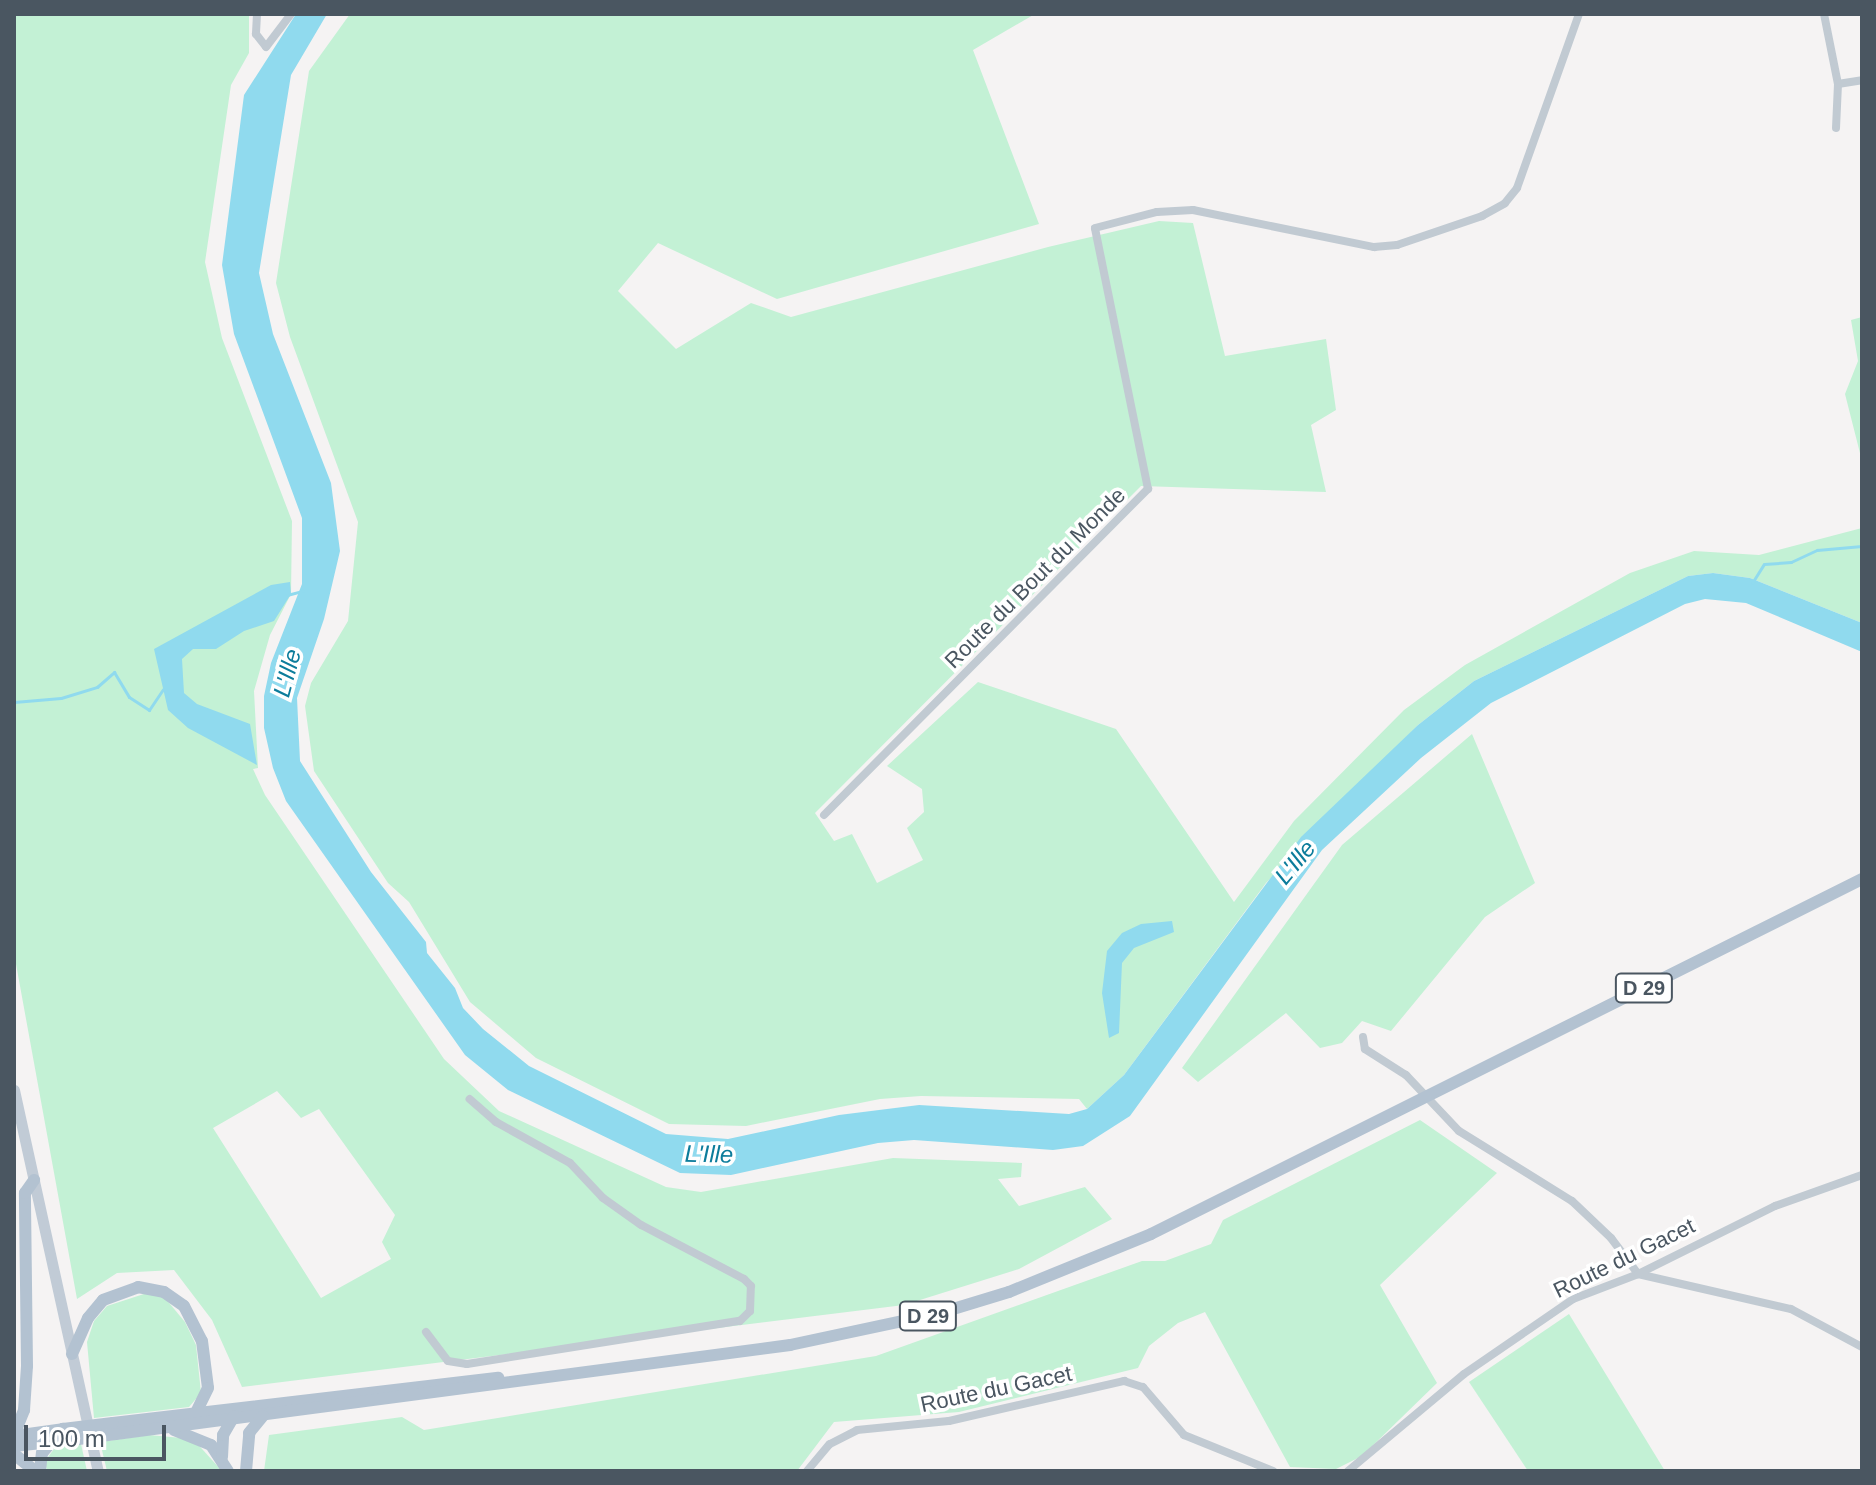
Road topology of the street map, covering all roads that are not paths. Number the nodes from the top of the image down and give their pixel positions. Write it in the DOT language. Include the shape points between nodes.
graph roads {
  1 [pos="257,14"];
  2 [pos="291,14"];
  3 [pos="1579,14"];
  4 [pos="1824,14"];
  5 [pos="1862,80"];
  6 [pos="1838,84"];
  7 [pos="1836,128"];
  8 [pos="824,815"];
  9 [pos="1862,879"];
  10 [pos="1363,1037"];
  11 [pos="14,1090"];
  12 [pos="1425,1097"];
  13 [pos="470,1099"];
  14 [pos="1862,1175"];
  15 [pos="34,1180"];
  16 [pos="1638,1274"];
  17 [pos="426,1332"];
  18 [pos="1862,1347"];
  19 [pos="72,1354"];
  20 [pos="263,1410"];
  21 [pos="196,1413"];
  22 [pos="231,1420"];
  23 [pos="114,1429"];
  24 [pos="167,1429"];
  25 [pos="63,1435"];
  26 [pos="14,1436"];
  27 [pos="49,1442"];
  28 [pos="14,1446"];
  29 [pos="14,1454"];
  30 [pos="222,1457"];
  31 [pos="37,1471"];
  32 [pos="98,1471"];
  33 [pos="228,1471"];
  34 [pos="246,1471"];
  35 [pos="807,1471"];
  36 [pos="1273,1471"];
  37 [pos="1348,1471"];
  1 -- 2 [label="street" via="256,34 266,47"];
  3 -- 8 [label="street, Route du Bout du Monde" via="1517,188 1505,203 1482,216 1397,245 1374,247 1193,210 1157,212 1095,228 1148,489"];
  4 -- 6 [label="street"];
  5 -- 6 [label="street"];
  6 -- 7 [label="street"];
  9 -- 12 [label="main road, D 29"];
  10 -- 12 [label="street" via="1365,1049 1406,1075"];
  11 -- 15 [label="main road"];
  12 -- 16 [label="street" via="1459,1131 1572,1201 1611,1238"];
  12 -- 20 [label="main road, D 29" via="1151,1234 1009,1292 850,1334"];
  13 -- 17 [label="street" via="496,1122 570,1163 603,1198 641,1225 744,1279 751,1286 750,1311 740,1321 467,1364 448,1361"];
  14 -- 16 [label="street, Route du Gacet" via="1748,1218"];
  15 -- 19 [label="main road"];
  15 -- 26 [label="main road" via="25,1193 27,1366 24,1410"];
  16 -- 18 [label="street" via="1791,1309"];
  16 -- 37 [label="street, Route du Gacet" via="1573,1299 1464,1374"];
  19 -- 21 [label="main road" via="103,1300 138,1287 164,1292 184,1306 202,1341 208,1388"];
  19 -- 32 [label="main road"];
  20 -- 21 [label="main road, D 29"];
  20 -- 22 [label="main road, D 29"];
  20 -- 34 [label="main road" via="249,1433"];
  21 -- 23 [label="main road, D 29"];
  22 -- 24 [label="main road, D 29"];
  22 -- 30 [label="main road"];
  23 -- 24 [label="main road, D 29"];
  23 -- 25 [label="main road, D 29, bridge"];
  24 -- 30 [label="main road" via="198,1437"];
  25 -- 26 [label="main road, D 29"];
  25 -- 27 [label="main road, D 29"];
  27 -- 28 [label="main road, D 29"];
  27 -- 31 [label="main road"];
  29 -- 31 [label="main road"];
  30 -- 33 [label="main road"];
  35 -- 36 [label="street, Route du Gacet" via="830,1444 857,1430 949,1421 1124,1381 1143,1387 1184,1435"];
}
